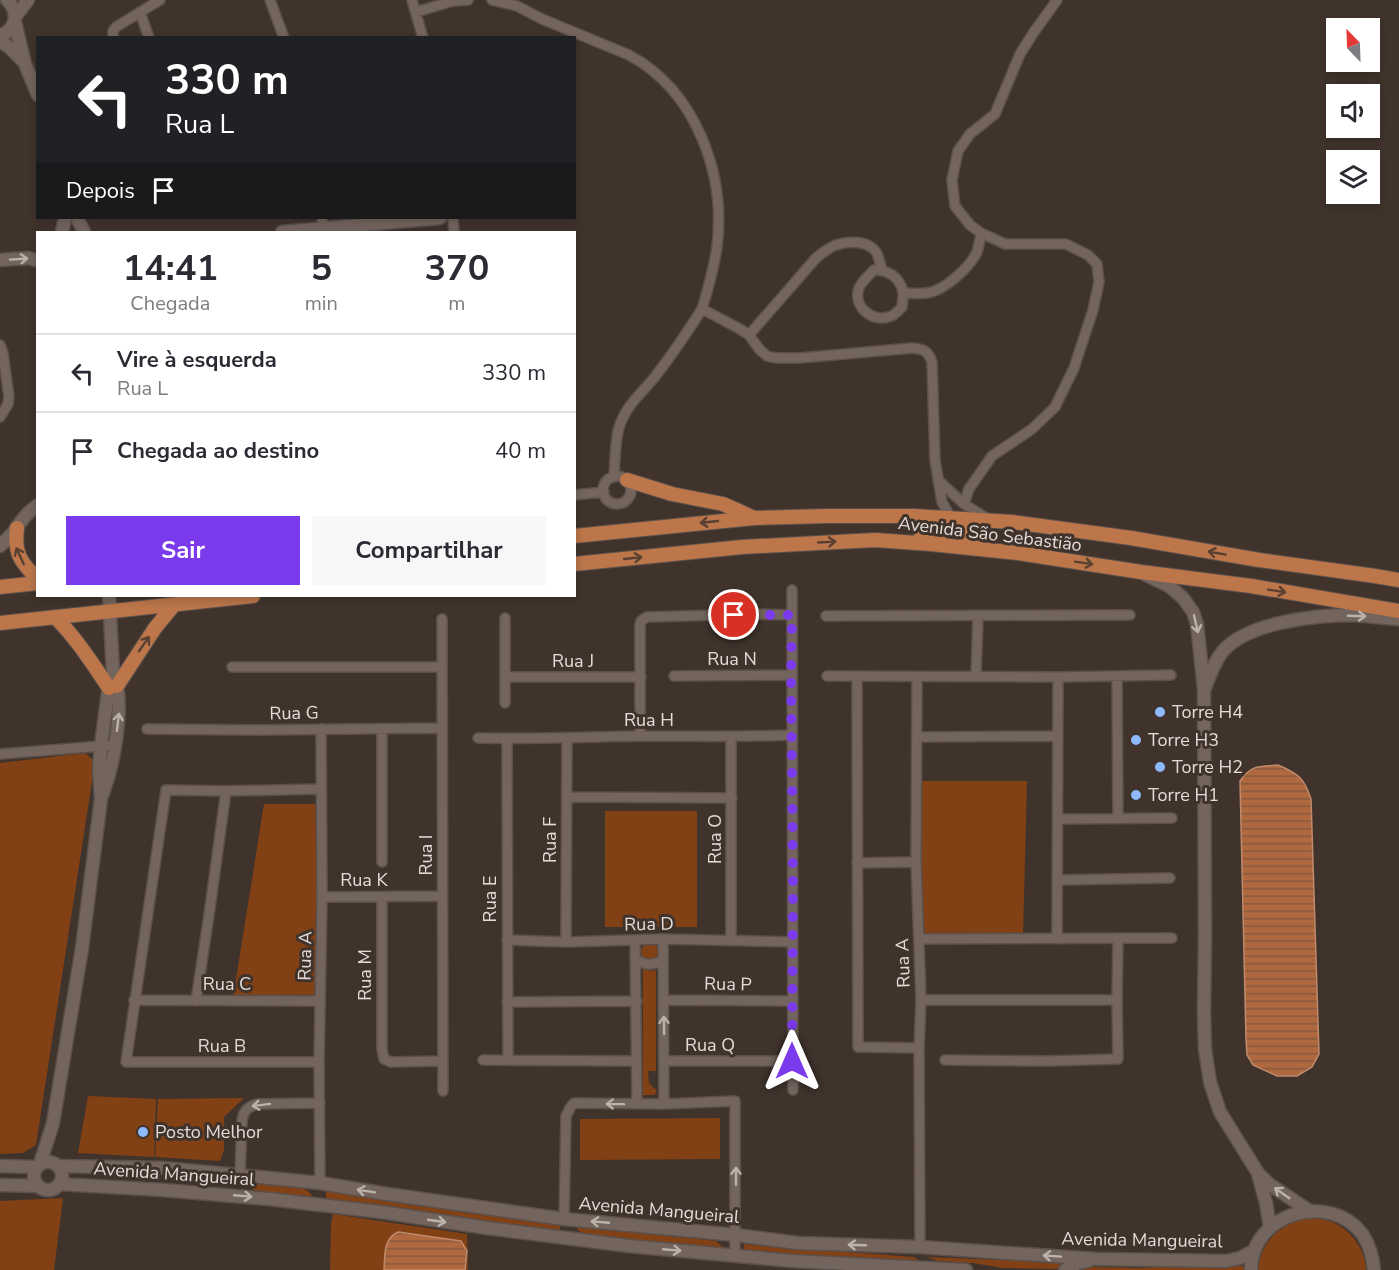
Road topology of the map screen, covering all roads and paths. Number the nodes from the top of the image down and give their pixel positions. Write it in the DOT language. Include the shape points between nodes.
graph roads {
  1 [pos="7,0"];
  2 [pos="28,0"];
  3 [pos="160,0"];
  4 [pos="270,0"];
  5 [pos="412,0"];
  6 [pos="468,0"];
  7 [pos="492,0"];
  8 [pos="1058,0"];
  9 [pos="515,3"];
  10 [pos="141,12"];
  11 [pos="416,12"];
  12 [pos="15,19"];
  13 [pos="0,36"];
  14 [pos="113,36"];
  15 [pos="148,36"];
  16 [pos="283,36"];
  17 [pos="422,36"];
  18 [pos="0,41"];
  19 [pos="25,64"];
  20 [pos="36,90"];
  21 [pos="425,219"];
  22 [pos="322,226"];
  23 [pos="289,231"];
  24 [pos="981,233"];
  25 [pos="0,260"];
  26 [pos="36,260"];
  27 [pos="882,270"];
  28 [pos="903,293"];
  29 [pos="702,309"];
  30 [pos="749,335"];
  31 [pos="0,345"];
  32 [pos="0,417"];
  33 [pos="621,478"];
  34 [pos="938,480"];
  35 [pos="604,492"];
  36 [pos="576,495"];
  37 [pos="964,504"];
  38 [pos="36,507"];
  39 [pos="754,518"];
  40 [pos="951,518"];
  41 [pos="992,521"];
  42 [pos="17,528"];
  43 [pos="576,536"];
  44 [pos="874,540"];
  45 [pos="0,546"];
  46 [pos="980,549"];
  47 [pos="576,564"];
  48 [pos="1141,572"];
  49 [pos="36,579"];
  50 [pos="1399,580"];
  51 [pos="36,581"];
  52 [pos="0,587"];
  53 [pos="792,590"];
  54 [pos="109,597"];
  55 [pos="244,597"];
  56 [pos="174,605"];
  57 [pos="110,611"];
  58 [pos="1399,611"];
  59 [pos="792,615"];
  60 [pos="1130,615"];
  61 [pos="826,616"];
  62 [pos="978,616"];
  63 [pos="55,617"];
  64 [pos="505,618"];
  65 [pos="442,619"];
  66 [pos="1399,619"];
  67 [pos="0,623"];
  68 [pos="232,667"];
  69 [pos="441,667"];
  70 [pos="791,675"];
  71 [pos="976,675"];
  72 [pos="1171,675"];
  73 [pos="674,676"];
  74 [pos="827,676"];
  75 [pos="1117,676"];
  76 [pos="505,677"];
  77 [pos="641,677"];
  78 [pos="856,677"];
  79 [pos="917,677"];
  80 [pos="1058,677"];
  81 [pos="113,683"];
  82 [pos="1204,689"];
  83 [pos="505,703"];
  84 [pos="442,728"];
  85 [pos="147,729"];
  86 [pos="321,729"];
  87 [pos="382,729"];
  88 [pos="792,735"];
  89 [pos="640,736"];
  90 [pos="1057,736"];
  91 [pos="731,737"];
  92 [pos="917,737"];
  93 [pos="478,738"];
  94 [pos="567,738"];
  95 [pos="507,739"];
  96 [pos="101,745"];
  97 [pos="115,745"];
  98 [pos="0,754"];
  99 [pos="321,789"];
  100 [pos="226,791"];
  101 [pos="567,797"];
  102 [pos="732,798"];
  103 [pos="101,799"];
  104 [pos="1118,818"];
  105 [pos="1172,818"];
  106 [pos="1058,819"];
  107 [pos="382,862"];
  108 [pos="916,862"];
  109 [pos="857,863"];
  110 [pos="1170,878"];
  111 [pos="1057,880"];
  112 [pos="442,896"];
  113 [pos="322,897"];
  114 [pos="382,897"];
  115 [pos="1172,938"];
  116 [pos="663,939"];
  117 [pos="919,939"];
  118 [pos="1057,939"];
  119 [pos="1118,939"];
  120 [pos="507,940"];
  121 [pos="635,940"];
  122 [pos="731,940"];
  123 [pos="566,942"];
  124 [pos="792,942"];
  125 [pos="637,960"];
  126 [pos="662,961"];
  127 [pos="134,1000"];
  128 [pos="637,1000"];
  129 [pos="663,1000"];
  130 [pos="921,1000"];
  131 [pos="1117,1000"];
  132 [pos="196,1001"];
  133 [pos="320,1001"];
  134 [pos="792,1001"];
  135 [pos="507,1002"];
  136 [pos="919,1048"];
  137 [pos="483,1060"];
  138 [pos="508,1060"];
  139 [pos="945,1060"];
  140 [pos="443,1061"];
  141 [pos="636,1061"];
  142 [pos="664,1061"];
  143 [pos="792,1061"];
  144 [pos="320,1062"];
  145 [pos="443,1090"];
  146 [pos="793,1090"];
  147 [pos="320,1103"];
  148 [pos="637,1104"];
  149 [pos="664,1104"];
  150 [pos="52,1123"];
  151 [pos="57,1165"];
  152 [pos="0,1166"];
  153 [pos="38,1166"];
  154 [pos="165,1168"];
  155 [pos="1258,1173"];
  156 [pos="240,1175"];
  157 [pos="59,1184"];
  158 [pos="320,1184"];
  159 [pos="0,1185"];
  160 [pos="38,1186"];
  161 [pos="163,1190"];
  162 [pos="387,1194"];
  163 [pos="493,1209"];
  164 [pos="1308,1210"];
  165 [pos="381,1212"];
  166 [pos="564,1219"];
  167 [pos="1270,1227"];
  168 [pos="487,1228"];
  169 [pos="736,1235"];
  170 [pos="798,1243"];
  171 [pos="920,1247"];
  172 [pos="1255,1250"];
  173 [pos="735,1255"];
  174 [pos="1098,1259"];
  175 [pos="793,1260"];
  176 [pos="932,1269"];
  177 [pos="966,1270"];
  178 [pos="1065,1270"];
  179 [pos="1251,1270"];
  180 [pos="1374,1270"];
  1 -- 12 [label="street"];
  2 -- 12 [label="street"];
  3 -- 10 [label="street"];
  4 -- 16 [label="street"];
  5 -- 11 [label="street"];
  6 -- 11 [label="street"];
  7 -- 9 [label="street"];
  8 -- 24 [label="street" via="1020,54 995,114 970,134 958,151 952,180 955,206"];
  9 -- 29 [label="street" via="542,19 641,61 663,79 688,110 716,181 717,247"];
  10 -- 14 [label="street" via="116,27"];
  10 -- 15 [label="street"];
  11 -- 17 [label="street"];
  12 -- 13 [label="street" via="12,28"];
  12 -- 19 [label="street"];
  18 -- 19 [label="street"];
  19 -- 20 [label="street"];
  21 -- 22 [label="street"];
  22 -- 23 [label="street"];
  24 -- 28 [label="street" via="976,253 950,283 927,293"];
  24 -- 37 [label="street" via="1005,244 1066,244 1088,255 1096,264 1099,282 1074,368 1055,407 1032,429 992,456 969,489"];
  25 -- 26 [label="street, one-way"];
  27 -- 28 [label="street" via="894,276"];
  27 -- 28 [label="street" via="874,270 859,289 862,308 879,319 892,316 902,307"];
  27 -- 30 [label="street" via="869,245 847,243 825,250"];
  29 -- 30 [label="street"];
  29 -- 33 [label="street" via="622,419 616,446"];
  30 -- 34 [label="street" via="767,356 776,358 912,348 926,351 932,362"];
  31 -- 32 [label="street" via="9,397"];
  33 -- 35 [label="street" via="608,481"];
  33 -- 35 [label="street" via="631,489 628,499 614,503"];
  33 -- 39 [label="main road" via="723,504"];
  34 -- 37 [label="street"];
  34 -- 40 [label="street" via="942,501"];
  35 -- 36 [label="street"];
  37 -- 41 [label="street"];
  38 -- 42 [label="street"];
  39 -- 40 [label="main road, Avenida São Sebastião"];
  39 -- 43 [label="main road, Avenida São Sebastião, one-way"];
  40 -- 41 [label="main road, Avenida São Sebastião"];
  40 -- 44 [label="main road" via="944,533 935,536"];
  40 -- 46 [label="main road"];
  50 -- 41 [label="main road, Avenida São Sebastião, one-way" via="1131,538"];
  42 -- 45 [label="street"];
  49 -- 42 [label="main road, one-way" via="20,559 15,541"];
  44 -- 46 [label="main road, Avenida São Sebastião"];
  47 -- 44 [label="main road, Avenida São Sebastião, one-way" via="742,547"];
  46 -- 48 [label="main road, Avenida São Sebastião, one-way"];
  48 -- 58 [label="main road, Avenida São Sebastião, one-way"];
  48 -- 82 [label="street, one-way" via="1178,592 1189,604 1197,624"];
  51 -- 52 [label="main road"];
  53 -- 59 [label="street"];
  54 -- 57 [label="street"];
  55 -- 56 [label="main road"];
  56 -- 57 [label="main road"];
  81 -- 56 [label="main road, one-way"];
  57 -- 63 [label="main road"];
  57 -- 81 [label="street"];
  59 -- 70 [label="street"];
  59 -- 77 [label="street" via="647,617 641,621"];
  60 -- 62 [label="street"];
  61 -- 62 [label="street"];
  62 -- 71 [label="street"];
  63 -- 67 [label="main road"];
  63 -- 81 [label="main road"];
  64 -- 76 [label="street"];
  65 -- 69 [label="street, Rua I"];
  82 -- 66 [label="street, one-way" via="1224,650 1240,637 1258,630 1326,616"];
  68 -- 69 [label="street"];
  69 -- 84 [label="street, Rua I"];
  70 -- 73 [label="street, Rua N"];
  70 -- 88 [label="street"];
  71 -- 79 [label="street"];
  71 -- 80 [label="street"];
  72 -- 75 [label="street"];
  74 -- 78 [label="street"];
  75 -- 80 [label="street"];
  75 -- 104 [label="street"];
  76 -- 77 [label="street, Rua J"];
  76 -- 83 [label="street"];
  77 -- 89 [label="street"];
  78 -- 79 [label="street"];
  78 -- 109 [label="street"];
  79 -- 92 [label="street, Rua A"];
  80 -- 90 [label="street"];
  81 -- 96 [label="street"];
  97 -- 81 [label="street, one-way" via="119,710"];
  82 -- 155 [label="street" via="1205,1049 1220,1112"];
  84 -- 87 [label="street, Rua G"];
  84 -- 112 [label="street, Rua I"];
  85 -- 86 [label="street, Rua G"];
  86 -- 87 [label="street, Rua G"];
  86 -- 99 [label="street, Rua A"];
  87 -- 107 [label="street"];
  88 -- 91 [label="street, Rua H"];
  88 -- 124 [label="street"];
  89 -- 91 [label="street, Rua H"];
  89 -- 94 [label="street, Rua H"];
  90 -- 92 [label="street"];
  90 -- 106 [label="street"];
  91 -- 102 [label="street, Rua O"];
  92 -- 108 [label="street, Rua A"];
  93 -- 95 [label="street, Rua H"];
  94 -- 95 [label="street, Rua H"];
  94 -- 101 [label="street, Rua F"];
  95 -- 120 [label="street, Rua E"];
  96 -- 97 [label="street"];
  96 -- 98 [label="street"];
  96 -- 103 [label="street"];
  97 -- 103 [label="street"];
  99 -- 100 [label="street"];
  99 -- 113 [label="street, Rua A"];
  100 -- 127 [label="street" via="166,790"];
  100 -- 132 [label="street"];
  101 -- 102 [label="street"];
  101 -- 123 [label="street, Rua F"];
  102 -- 122 [label="street, Rua O"];
  103 -- 150 [label="street" via="82,948"];
  104 -- 105 [label="street"];
  104 -- 106 [label="street"];
  106 -- 111 [label="street"];
  108 -- 109 [label="street"];
  108 -- 117 [label="street, Rua A"];
  109 -- 136 [label="street" via="858,1047"];
  110 -- 111 [label="street"];
  111 -- 118 [label="street"];
  112 -- 114 [label="street, Rua K"];
  112 -- 140 [label="street, Rua I"];
  113 -- 114 [label="street, Rua K"];
  113 -- 133 [label="street, Rua A"];
  114 -- 140 [label="street, Rua M" via="384,1059"];
  115 -- 119 [label="street"];
  116 -- 121 [label="street, Rua D"];
  116 -- 122 [label="street, Rua D"];
  116 -- 126 [label="street"];
  117 -- 118 [label="street"];
  117 -- 130 [label="street, Rua A"];
  118 -- 119 [label="street"];
  119 -- 131 [label="street"];
  120 -- 123 [label="street, Rua D"];
  120 -- 135 [label="street, Rua E"];
  121 -- 123 [label="street, Rua D"];
  121 -- 125 [label="street"];
  122 -- 124 [label="street, Rua D"];
  124 -- 134 [label="street"];
  125 -- 126 [label="street" via="650,965"];
  125 -- 128 [label="street"];
  126 -- 129 [label="street"];
  127 -- 132 [label="street, Rua C"];
  127 -- 144 [label="street, Rua B" via="126,1062"];
  128 -- 135 [label="street"];
  128 -- 141 [label="street"];
  129 -- 134 [label="street, Rua P"];
  142 -- 129 [label="street, one-way"];
  130 -- 131 [label="street"];
  130 -- 136 [label="street, Rua A"];
  131 -- 139 [label="street" via="1118,1059"];
  132 -- 133 [label="street, Rua C"];
  133 -- 144 [label="street, Rua A"];
  134 -- 143 [label="street"];
  135 -- 138 [label="street, Rua E"];
  136 -- 171 [label="street, Rua A"];
  137 -- 138 [label="street"];
  138 -- 141 [label="street"];
  140 -- 145 [label="street, Rua I"];
  141 -- 148 [label="street"];
  142 -- 143 [label="street, Rua Q"];
  142 -- 149 [label="street"];
  143 -- 146 [label="street"];
  144 -- 147 [label="street, Rua A"];
  147 -- 156 [label="street, one-way" via="257,1104 246,1110"];
  147 -- 158 [label="street, Rua A"];
  148 -- 149 [label="street"];
  148 -- 166 [label="street, one-way" via="571,1105 566,1116"];
  169 -- 149 [label="street, one-way" via="735,1101"];
  150 -- 151 [label="street"];
  150 -- 153 [label="street"];
  151 -- 153 [label="street" via="45,1162"];
  151 -- 154 [label="street, Avenida Mangueiral"];
  151 -- 157 [label="street" via="62,1175"];
  152 -- 153 [label="street"];
  153 -- 160 [label="street" via="34,1177"];
  154 -- 156 [label="street, Avenida Mangueiral"];
  154 -- 161 [label="street" via="160,1176"];
  164 -- 155 [label="street, one-way"];
  155 -- 167 [label="street"];
  156 -- 158 [label="street, Avenida Mangueiral"];
  157 -- 160 [label="street" via="51,1190"];
  157 -- 161 [label="street, Avenida Mangueiral"];
  162 -- 158 [label="street, Avenida Mangueiral, one-way"];
  159 -- 160 [label="street"];
  161 -- 165 [label="street, Avenida Mangueiral, one-way"];
  162 -- 163 [label="street, Avenida Mangueiral"];
  162 -- 165 [label="street" via="389,1206"];
  163 -- 166 [label="street, Avenida Mangueiral"];
  163 -- 168 [label="street" via="486,1217"];
  164 -- 167 [label="street" via="1287,1216"];
  164 -- 180 [label="street" via="1328,1212 1363,1235 1372,1253"];
  165 -- 168 [label="street, Avenida Mangueiral, one-way"];
  169 -- 166 [label="street, Avenida Mangueiral, one-way"];
  167 -- 172 [label="street"];
  168 -- 173 [label="street, Avenida Mangueiral, one-way"];
  169 -- 170 [label="street, Avenida Mangueiral"];
  169 -- 173 [label="street"];
  171 -- 170 [label="street, Avenida Mangueiral, one-way"];
  170 -- 175 [label="street" via="801,1254"];
  174 -- 171 [label="street, Avenida Mangueiral, one-way"];
  171 -- 176 [label="street"];
  172 -- 174 [label="street, Avenida Mangueiral" via="1226,1261"];
  172 -- 179 [label="street"];
  173 -- 175 [label="street, Avenida Mangueiral"];
  174 -- 178 [label="street"];
  175 -- 176 [label="street, Avenida Mangueiral"];
  176 -- 177 [label="street, Avenida Mangueiral"];
}
